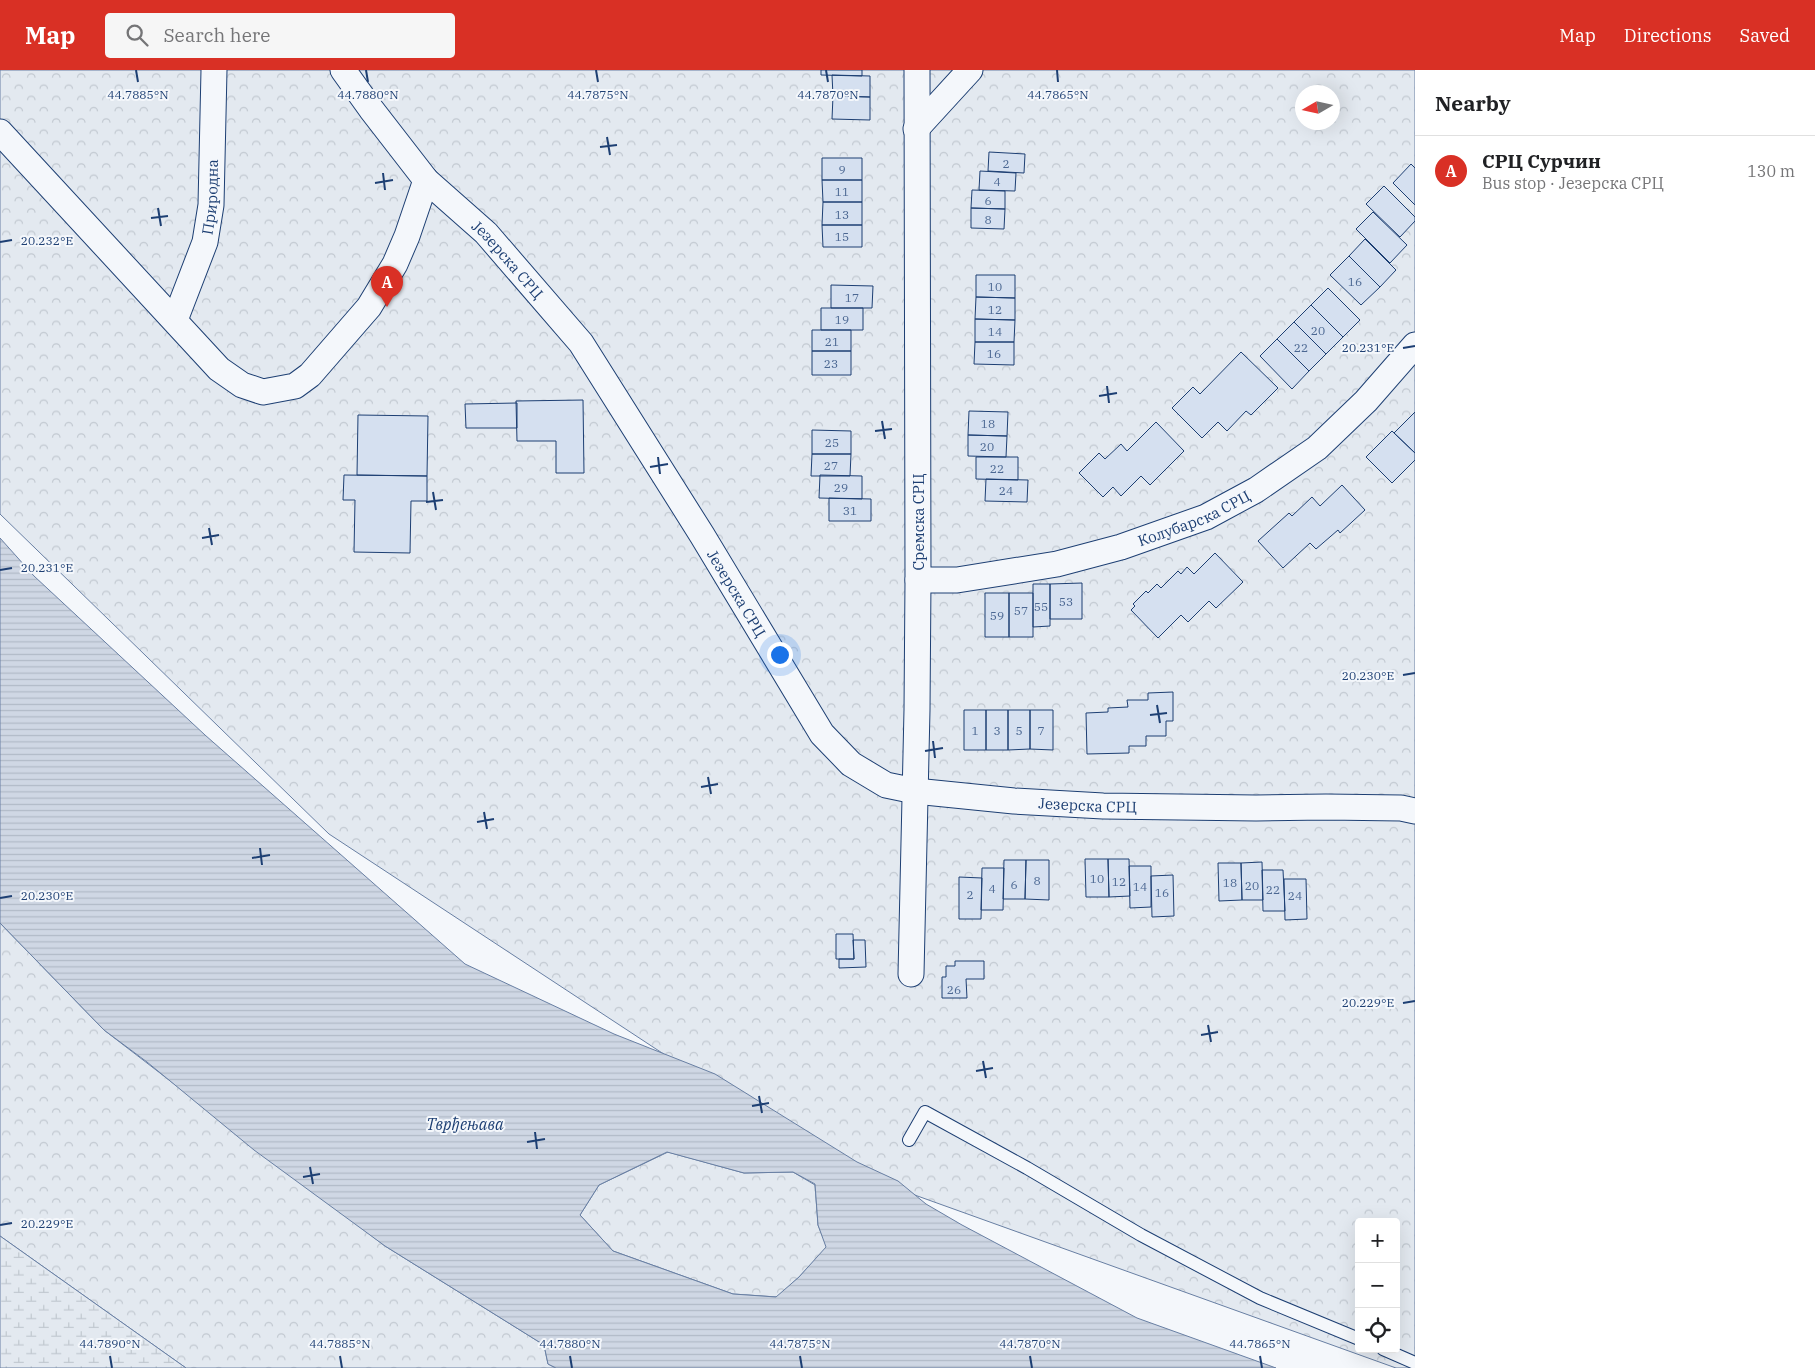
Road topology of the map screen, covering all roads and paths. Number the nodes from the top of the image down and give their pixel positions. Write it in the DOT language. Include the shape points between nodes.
graph roads {
  1 [pos="214,70"];
  2 [pos="343,70"];
  3 [pos="917,70"];
  4 [pos="970,70"];
  5 [pos="916,129"];
  6 [pos="0,132"];
  7 [pos="426,180"];
  8 [pos="175,320"];
  9 [pos="1415,345"];
  10 [pos="918,580"];
  11 [pos="915,791"];
  12 [pos="1415,811"];
  13 [pos="911,974"];
  14 [pos="910,1140"];
  15 [pos="1355,1337"];
  16 [pos="1392,1353"];
  17 [pos="1415,1363"];
  1 -- 8 [label="street, Природна" via="211,205 205,242"];
  2 -- 7 [label="street, Језерска СРЦ"];
  3 -- 5 [label="street, Сремска СРЦ"];
  4 -- 5 [label="street"];
  5 -- 10 [label="street, Сремска СРЦ"];
  6 -- 8 [label="street"];
  7 -- 8 [label="street" via="395,264 368,307 310,375 296,386 263,392 242,385 219,368"];
  7 -- 11 [label="street, Језерска СРЦ" via="486,233 581,343 822,734 851,764 886,785"];
  9 -- 10 [label="street, Колубарска СРЦ" via="1366,401 1316,448 1256,490 1206,517 1121,547 1057,564 957,580"];
  10 -- 11 [label="street, Сремска СРЦ"];
  11 -- 12 [label="street, Језерска СРЦ" via="1103,806 1401,808"];
  11 -- 13 [label="street, Сремска СРЦ"];
  14 -- 15 [label="lane" via="925,1112 1141,1235 1260,1298"];
  16 -- 17 [label="lane"];
}
